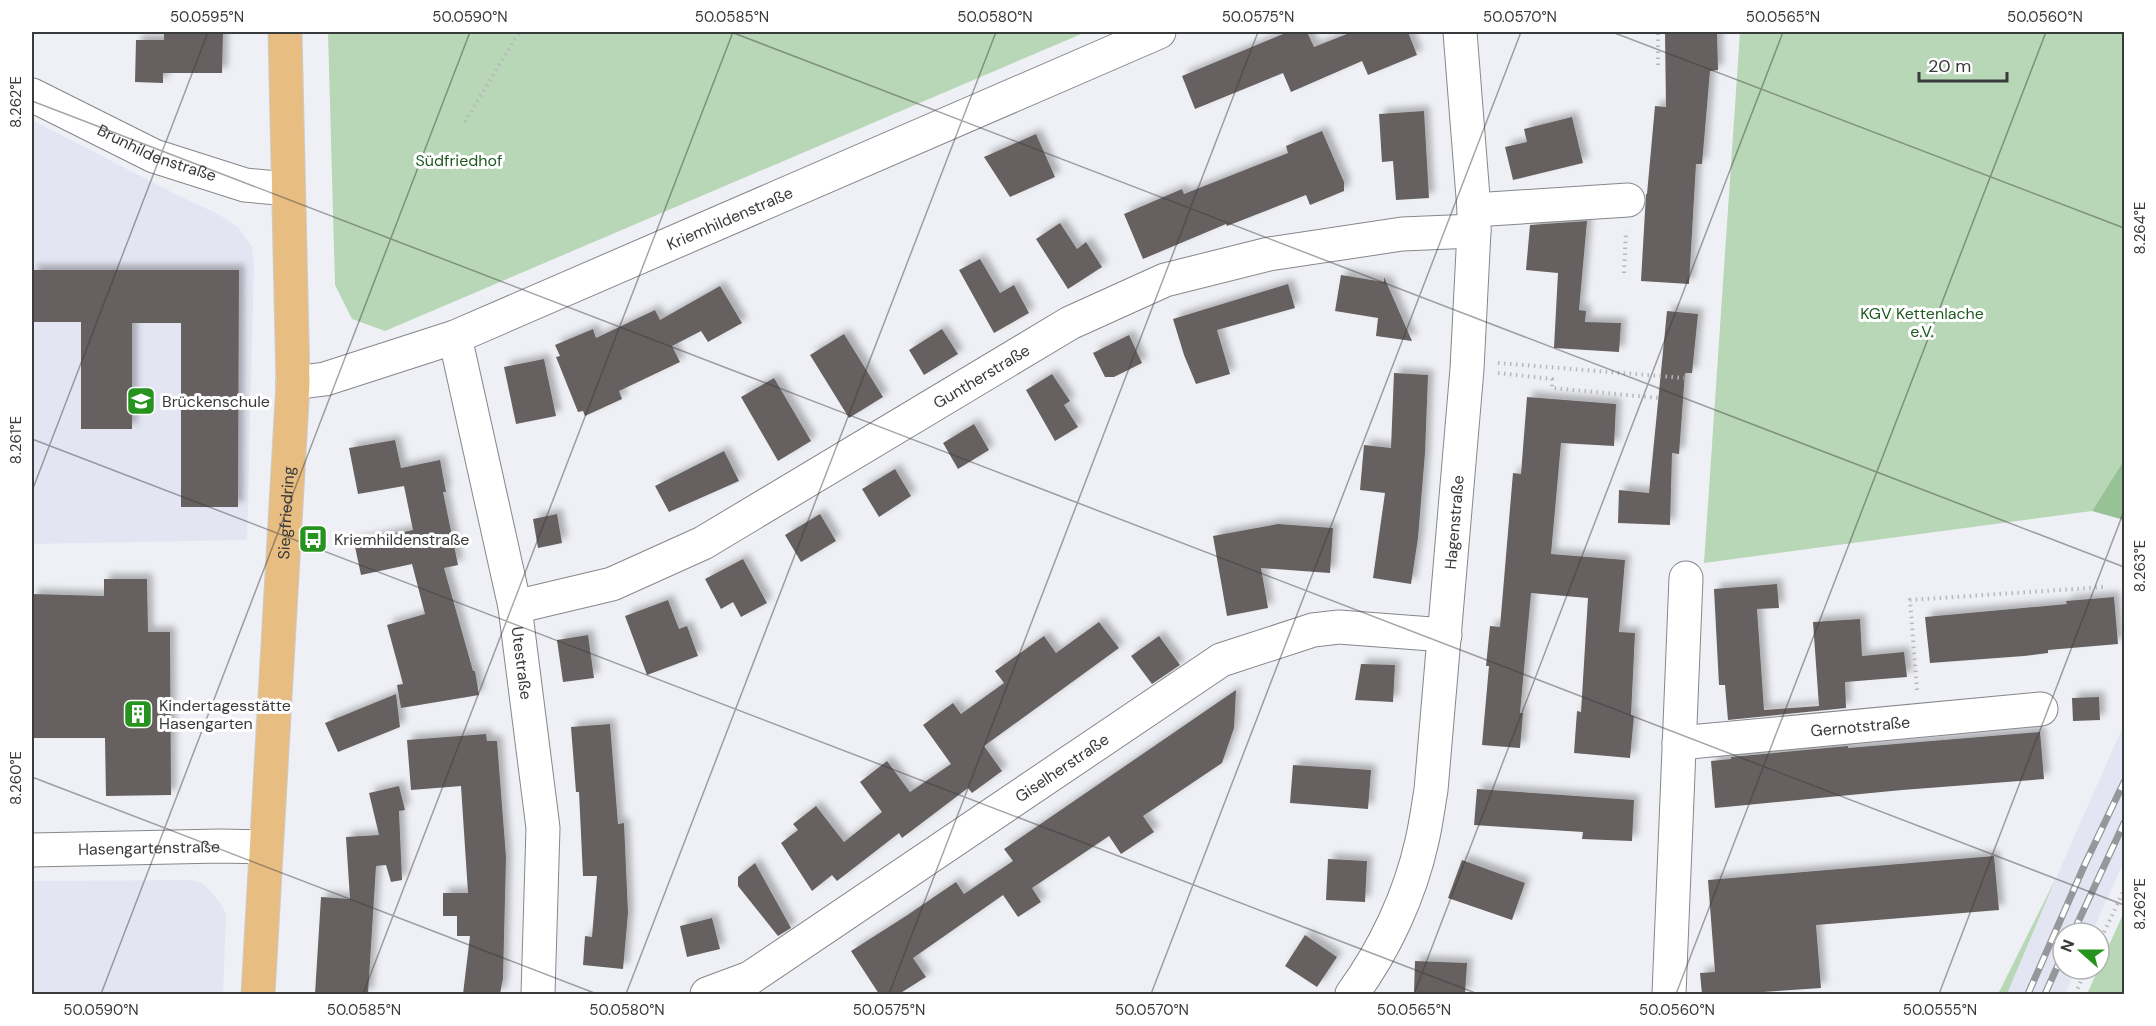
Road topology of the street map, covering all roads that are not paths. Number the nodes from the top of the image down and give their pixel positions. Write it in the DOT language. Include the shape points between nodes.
graph roads {
  1 [pos="285,32"];
  2 [pos="1159,32"];
  3 [pos="1460,32"];
  4 [pos="32,96"];
  5 [pos="288,189"];
  6 [pos="1628,200"];
  7 [pos="1474,221"];
  8 [pos="454,337"];
  9 [pos="293,383"];
  10 [pos="1686,578"];
  11 [pos="515,607"];
  12 [pos="1445,635"];
  13 [pos="2041,709"];
  14 [pos="1679,743"];
  15 [pos="265,847"];
  16 [pos="32,850"];
  17 [pos="258,994"];
  18 [pos="538,994"];
  19 [pos="707,994"];
  20 [pos="1352,994"];
  21 [pos="1669,994"];
  1 -- 5 [label="main road, Siegfriedring"];
  2 -- 8 [label="street, Kriemhildenstraße"];
  3 -- 7 [label="street, Hagenstraße"];
  4 -- 5 [label="street, Brunhildenstraße" via="154,156 244,185"];
  5 -- 9 [label="main road, Siegfriedring"];
  6 -- 7 [label="street, Guntherstraße"];
  7 -- 11 [label="street, Guntherstraße" via="1269,254 1165,280 1070,323 703,543 612,584"];
  7 -- 12 [label="street, Hagenstraße" via="1467,365"];
  8 -- 9 [label="street, Kriemhildenstraße" via="325,379"];
  8 -- 11 [label="street, Utestraße"];
  9 -- 15 [label="main road, Siegfriedring"];
  10 -- 14 [label="street"];
  11 -- 18 [label="street, Utestraße" via="543,828"];
  12 -- 19 [label="street, Giselherstraße" via="1340,627 1313,630 1221,660 750,978"];
  12 -- 20 [label="street, Hagenstraße" via="1431,790 1422,841 1408,890 1388,937"];
  13 -- 14 [label="street, Gernotstraße"];
  14 -- 21 [label="street"];
  15 -- 16 [label="street, Hasengartenstraße"];
  15 -- 17 [label="main road, Siegfriedring"];
}
